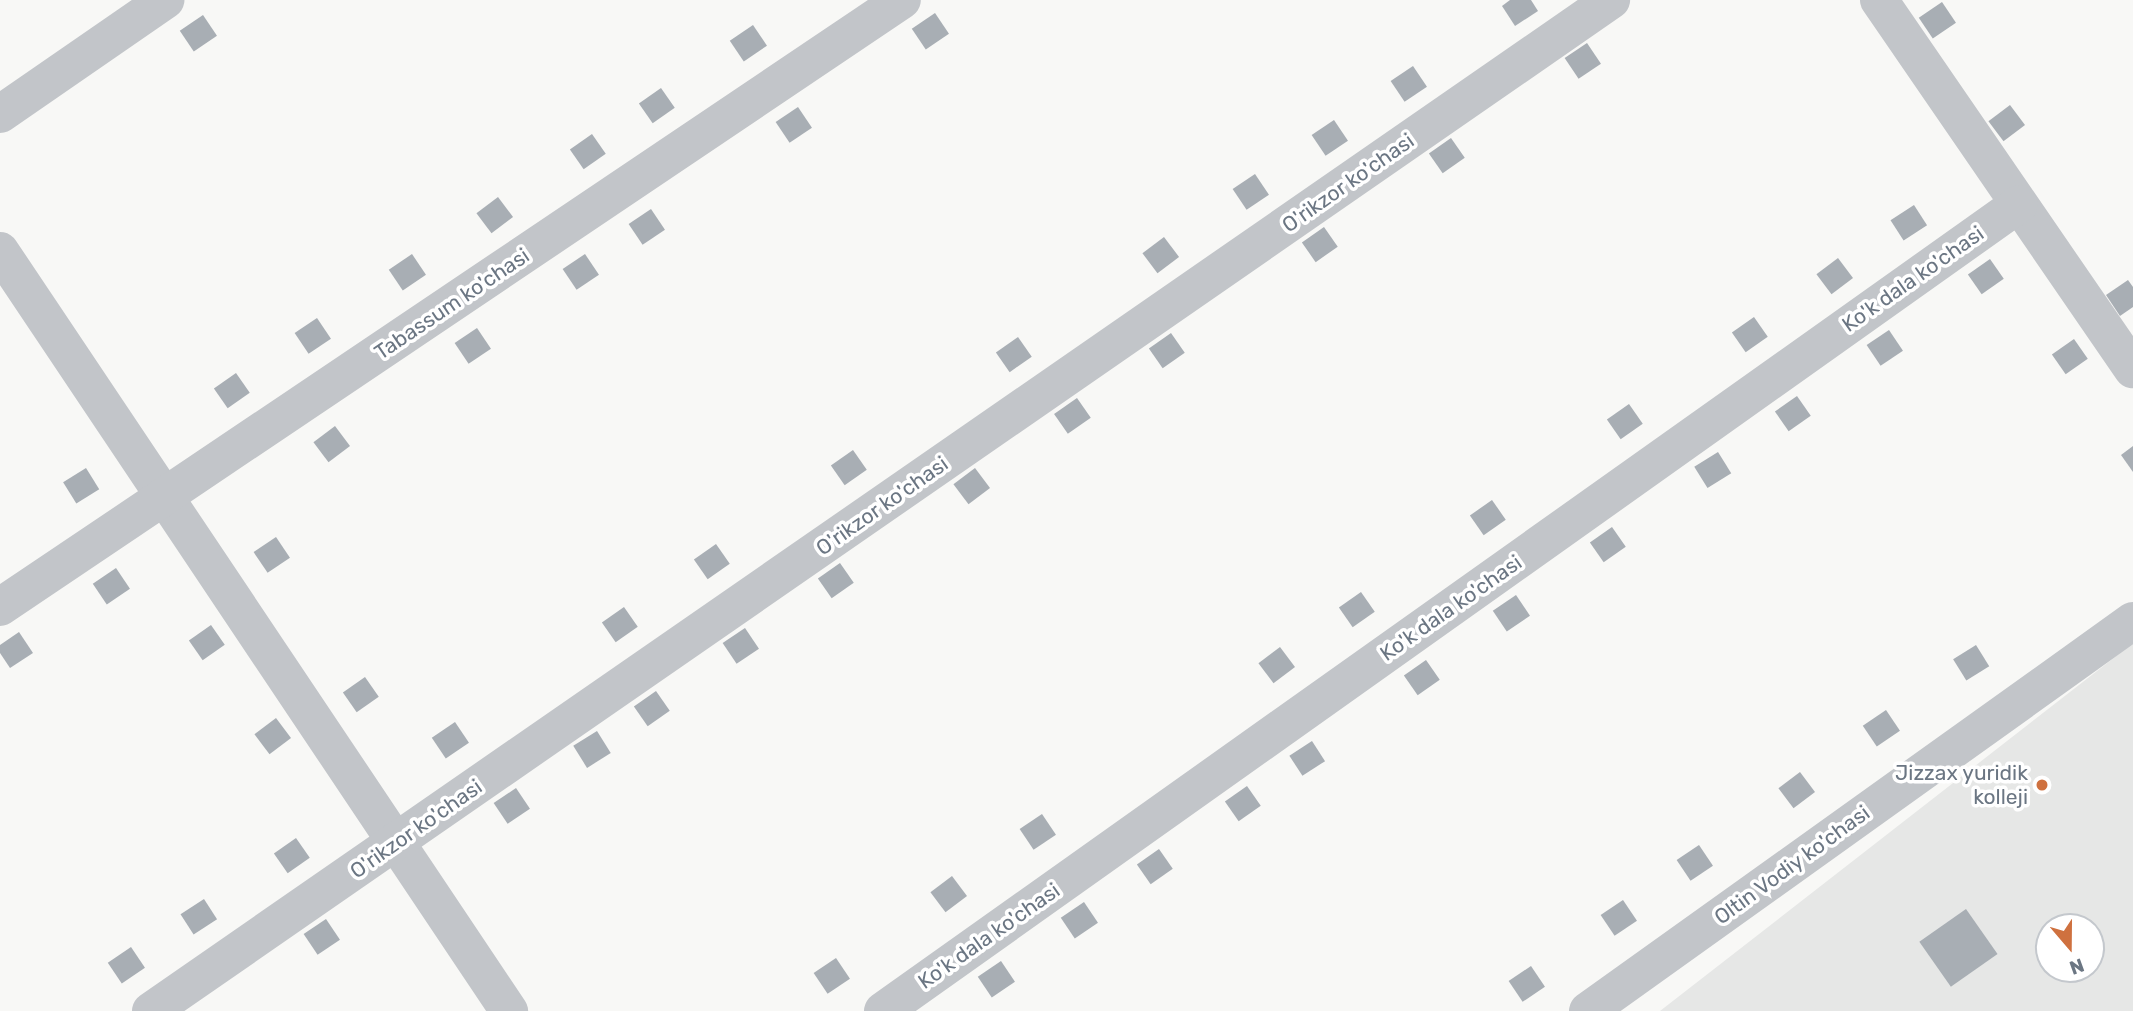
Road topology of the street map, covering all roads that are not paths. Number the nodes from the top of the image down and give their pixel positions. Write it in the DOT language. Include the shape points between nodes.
graph roads {
  1 [pos="165,0"];
  2 [pos="902,0"];
  3 [pos="1611,0"];
  4 [pos="1879,0"];
  5 [pos="0,114"];
  6 [pos="2019,204"];
  7 [pos="0,251"];
  8 [pos="2133,369"];
  9 [pos="165,498"];
  10 [pos="0,607"];
  11 [pos="2133,621"];
  12 [pos="397,842"];
  13 [pos="151,1011"];
  14 [pos="509,1011"];
  15 [pos="883,1011"];
  16 [pos="1588,1011"];
  1 -- 5 [label="street"];
  2 -- 9 [label="street, Tabassum ko'chasi"];
  3 -- 12 [label="street, O'rikzor ko'chasi"];
  4 -- 6 [label="street"];
  6 -- 8 [label="street"];
  6 -- 15 [label="street, Ko'k dala ko'chasi"];
  7 -- 9 [label="street"];
  9 -- 10 [label="street, Tabassum ko'chasi"];
  9 -- 12 [label="street"];
  11 -- 16 [label="street, Oltin Vodiy ko'chasi"];
  12 -- 13 [label="street, O'rikzor ko'chasi"];
  12 -- 14 [label="street"];
}
